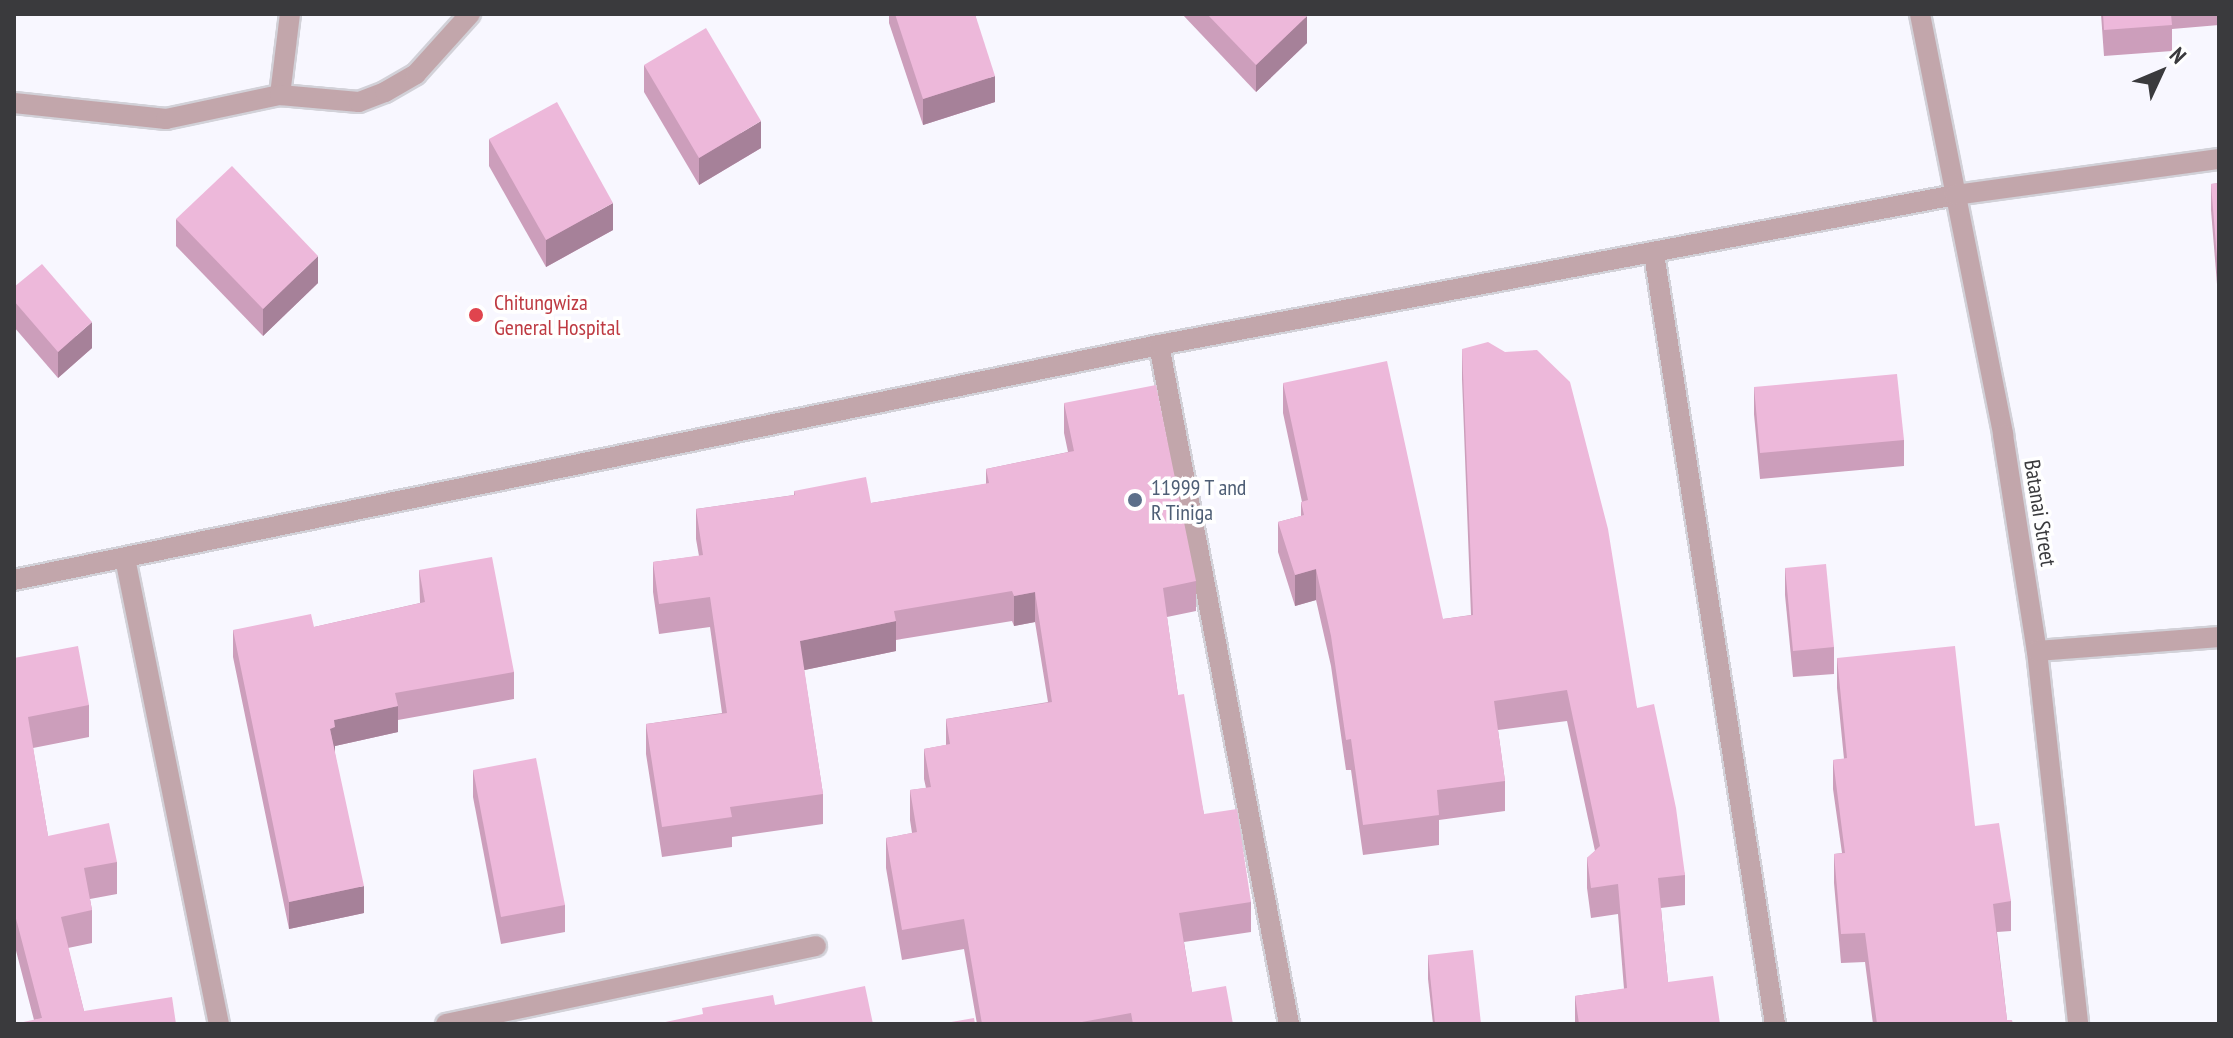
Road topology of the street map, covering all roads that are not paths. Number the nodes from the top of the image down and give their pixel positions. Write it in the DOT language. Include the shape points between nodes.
graph roads {
  1 [pos="290,14"];
  2 [pos="470,14"];
  3 [pos="1920,14"];
  4 [pos="280,95"];
  5 [pos="14,103"];
  6 [pos="2219,159"];
  7 [pos="1955,195"];
  8 [pos="1654,254"];
  9 [pos="1159,345"];
  10 [pos="125,558"];
  11 [pos="14,580"];
  12 [pos="2219,637"];
  13 [pos="2037,651"];
  14 [pos="816,946"];
  15 [pos="219,1024"];
  16 [pos="446,1024"];
  17 [pos="1289,1024"];
  18 [pos="1775,1024"];
  19 [pos="2078,1024"];
  1 -- 4 [label="street"];
  2 -- 4 [label="street" via="416,74 385,92 359,102"];
  3 -- 7 [label="street, Batanai Street"];
  4 -- 5 [label="street" via="166,119"];
  6 -- 7 [label="street"];
  7 -- 8 [label="street"];
  7 -- 13 [label="street, Batanai Street" via="2003,435"];
  8 -- 9 [label="street"];
  8 -- 18 [label="street"];
  9 -- 10 [label="street"];
  9 -- 17 [label="street"];
  10 -- 11 [label="street"];
  10 -- 15 [label="street"];
  12 -- 13 [label="street"];
  13 -- 19 [label="street, Batanai Street"];
  14 -- 16 [label="street"];
}
